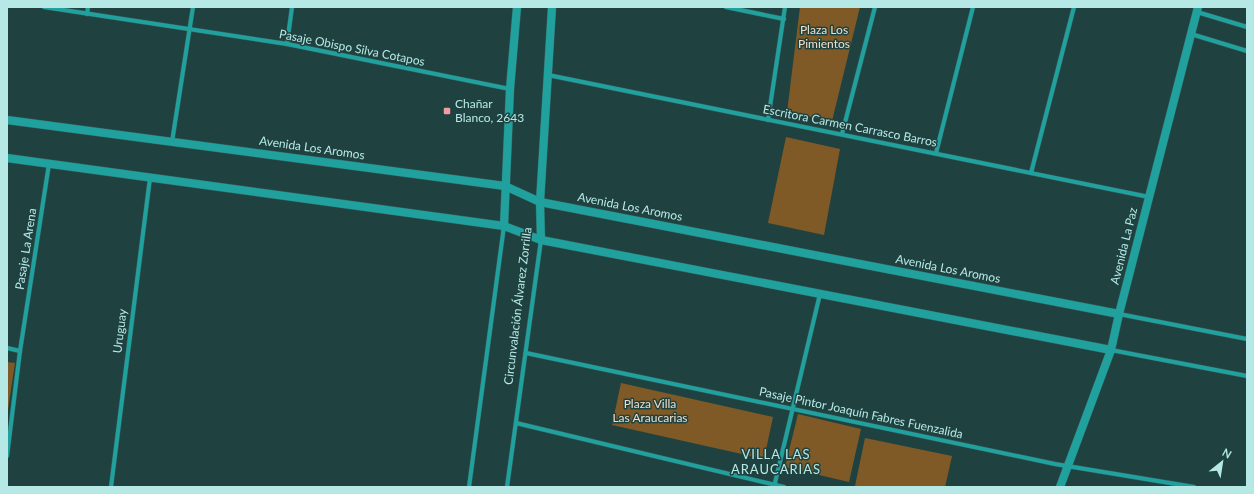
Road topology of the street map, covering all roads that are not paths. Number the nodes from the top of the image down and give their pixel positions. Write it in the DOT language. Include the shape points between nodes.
graph roads {
  1 [pos="44,7"];
  2 [pos="88,7"];
  3 [pos="193,7"];
  4 [pos="292,7"];
  5 [pos="517,7"];
  6 [pos="552,7"];
  7 [pos="726,7"];
  8 [pos="785,7"];
  9 [pos="875,7"];
  10 [pos="973,7"];
  11 [pos="1074,7"];
  12 [pos="1197,10"];
  13 [pos="87,14"];
  14 [pos="784,19"];
  15 [pos="1247,27"];
  16 [pos="190,29"];
  17 [pos="1191,34"];
  18 [pos="287,44"];
  19 [pos="1247,50"];
  20 [pos="547,75"];
  21 [pos="510,89"];
  22 [pos="7,120"];
  23 [pos="768,120"];
  24 [pos="842,134"];
  25 [pos="172,142"];
  26 [pos="936,153"];
  27 [pos="7,158"];
  28 [pos="49,164"];
  29 [pos="1031,173"];
  30 [pos="150,178"];
  31 [pos="505,186"];
  32 [pos="1149,197"];
  33 [pos="540,202"];
  34 [pos="504,226"];
  35 [pos="541,240"];
  36 [pos="820,294"];
  37 [pos="1119,314"];
  38 [pos="1247,339"];
  39 [pos="7,348"];
  40 [pos="1112,350"];
  41 [pos="20,351"];
  42 [pos="526,353"];
  43 [pos="1247,376"];
  44 [pos="792,409"];
  45 [pos="516,423"];
  46 [pos="7,456"];
  47 [pos="1067,467"];
  48 [pos="774,486"];
  49 [pos="111,487"];
  50 [pos="469,487"];
  51 [pos="507,487"];
  52 [pos="784,487"];
  53 [pos="1060,487"];
  54 [pos="1194,487"];
  1 -- 13 [label="street, Pasaje Obispo Silva Cotapos"];
  2 -- 13 [label="street"];
  3 -- 16 [label="street"];
  4 -- 18 [label="street"];
  5 -- 21 [label="main road, Circunvalación Álvarez Zorrilla"];
  6 -- 20 [label="main road, Circunvalación Álvarez Zorrilla"];
  7 -- 14 [label="street"];
  8 -- 14 [label="street"];
  9 -- 24 [label="street"];
  10 -- 26 [label="street"];
  11 -- 29 [label="street"];
  12 -- 15 [label="street"];
  12 -- 17 [label="main road, Avenida La Paz"];
  13 -- 16 [label="street, Pasaje Obispo Silva Cotapos"];
  14 -- 23 [label="street"];
  16 -- 18 [label="street, Pasaje Obispo Silva Cotapos"];
  16 -- 25 [label="street"];
  17 -- 19 [label="street"];
  17 -- 32 [label="main road, Avenida La Paz"];
  18 -- 21 [label="street, Pasaje Obispo Silva Cotapos"];
  20 -- 23 [label="street, Escritora Carmen Carrasco Barros"];
  20 -- 33 [label="main road, Circunvalación Álvarez Zorrilla"];
  21 -- 31 [label="main road, Circunvalación Álvarez Zorrilla"];
  22 -- 25 [label="main road, Avenida Los Aromos"];
  23 -- 24 [label="street, Escritora Carmen Carrasco Barros"];
  24 -- 26 [label="street, Escritora Carmen Carrasco Barros"];
  25 -- 31 [label="main road, Avenida Los Aromos"];
  26 -- 29 [label="street, Escritora Carmen Carrasco Barros"];
  27 -- 28 [label="main road"];
  28 -- 30 [label="main road"];
  28 -- 41 [label="street, Pasaje La Arena"];
  29 -- 32 [label="street, Escritora Carmen Carrasco Barros"];
  30 -- 34 [label="main road"];
  30 -- 49 [label="street, Uruguay"];
  31 -- 33 [label="main road, Avenida Los Aromos"];
  31 -- 34 [label="main road, Circunvalación Álvarez Zorrilla"];
  32 -- 37 [label="main road, Avenida La Paz"];
  33 -- 35 [label="main road, Circunvalación Álvarez Zorrilla"];
  33 -- 37 [label="main road, Avenida Los Aromos"];
  34 -- 35 [label="main road"];
  34 -- 50 [label="street, Circunvalación Álvarez Zorrilla"];
  35 -- 36 [label="main road"];
  35 -- 42 [label="street, Circunvalación Álvarez Zorrilla"];
  36 -- 40 [label="main road"];
  36 -- 44 [label="street"];
  37 -- 38 [label="street, Avenida Los Aromos"];
  37 -- 40 [label="main road, Avenida La Paz"];
  39 -- 41 [label="street"];
  40 -- 43 [label="street"];
  40 -- 47 [label="main road, Avenida La Paz"];
  41 -- 46 [label="street, Pasaje La Arena"];
  42 -- 44 [label="street, Pasaje Pintor Joaquín Fabres Fuenzalida"];
  42 -- 45 [label="street, Circunvalación Álvarez Zorrilla"];
  44 -- 47 [label="street, Pasaje Pintor Joaquín Fabres Fuenzalida"];
  44 -- 48 [label="street"];
  45 -- 48 [label="street"];
  45 -- 51 [label="street, Circunvalación Álvarez Zorrilla"];
  47 -- 53 [label="main road, Avenida La Paz"];
  47 -- 54 [label="street, Pasaje Pintor Joaquín Fabres Fuenzalida"];
  48 -- 52 [label="street"];
}
